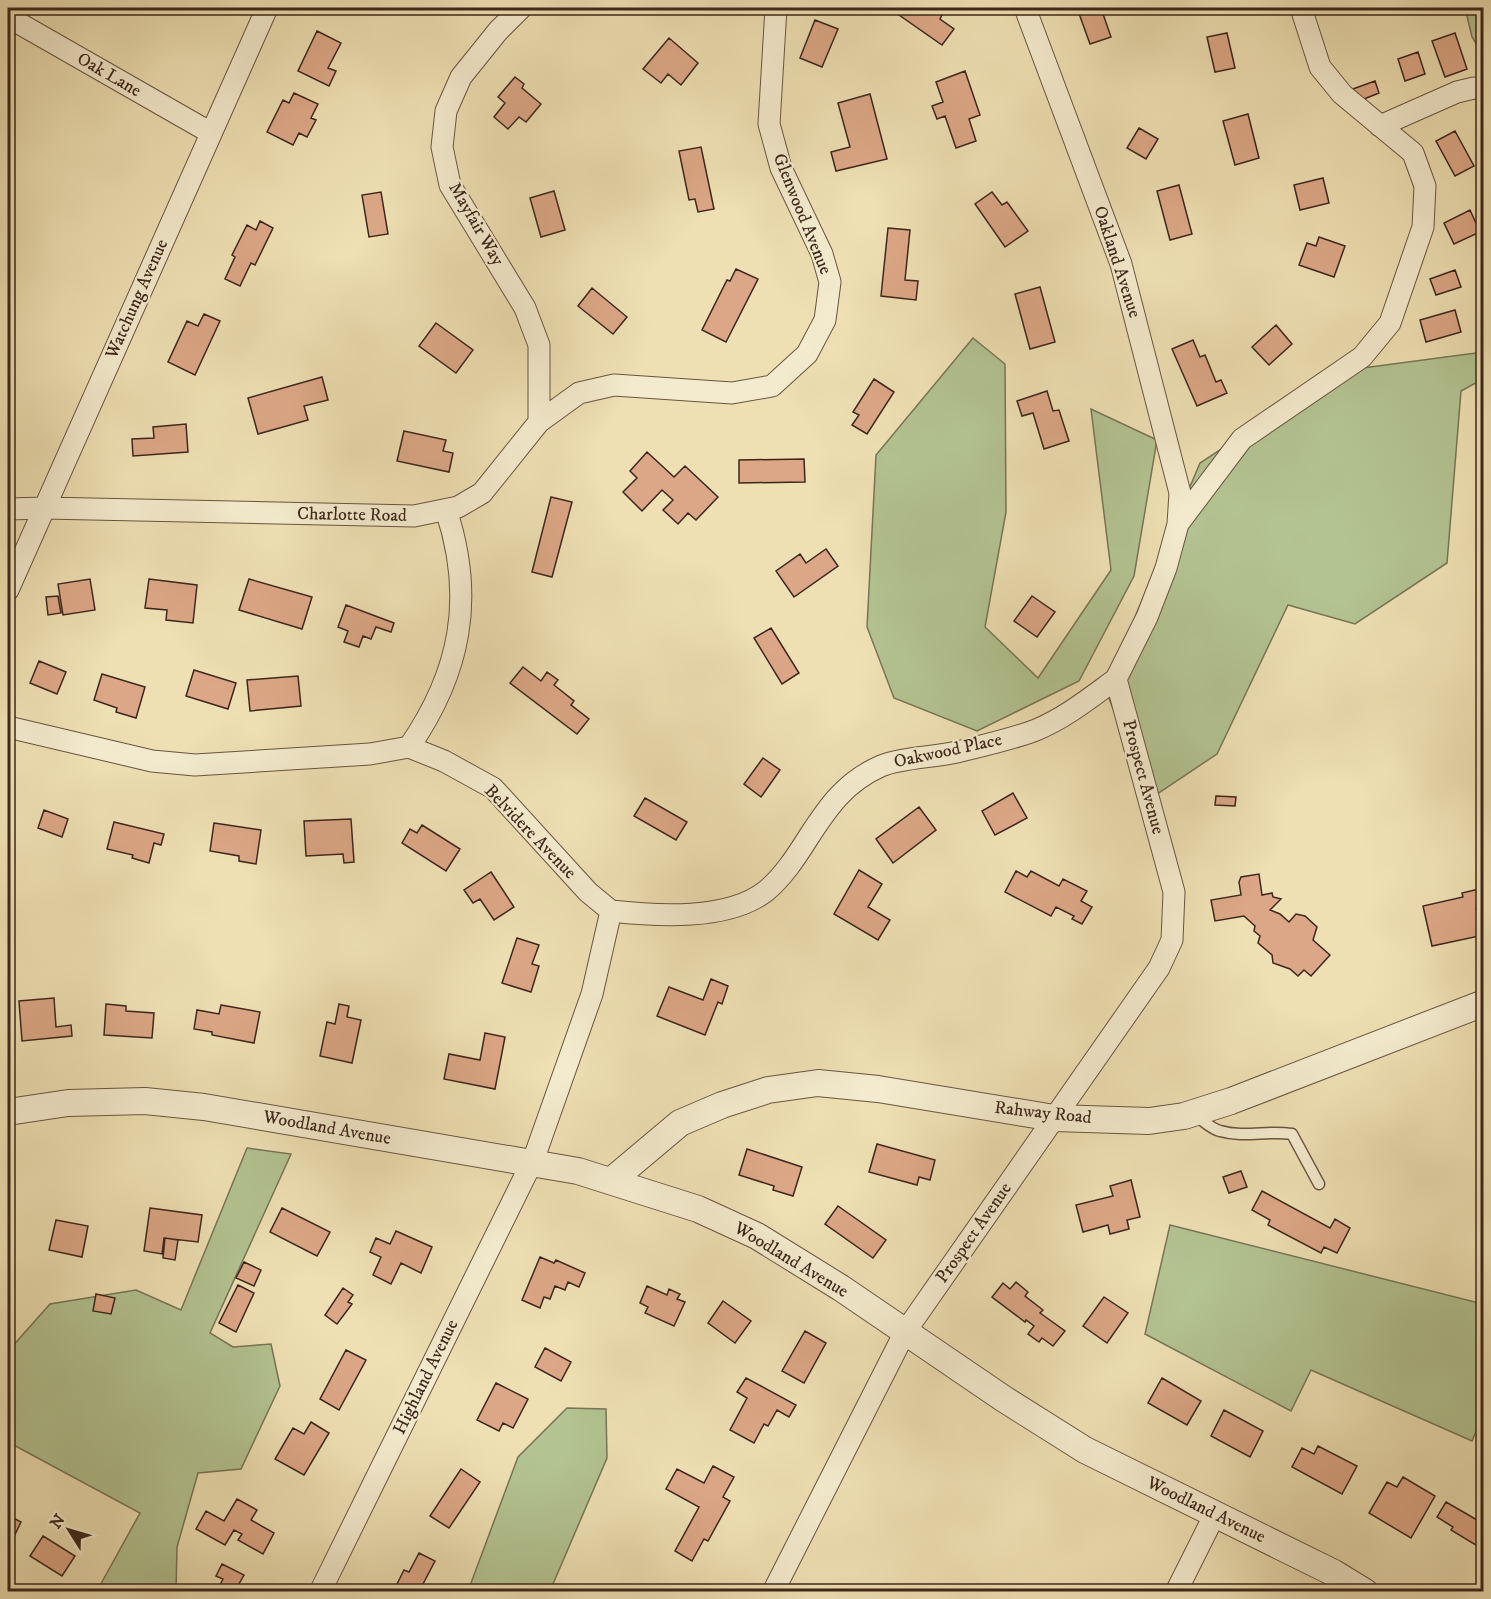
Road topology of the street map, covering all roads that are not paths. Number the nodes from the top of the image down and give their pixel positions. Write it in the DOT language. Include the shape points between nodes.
graph roads {
  1 [pos="267,8"];
  2 [pos="521,8"];
  3 [pos="776,8"];
  4 [pos="1025,8"];
  5 [pos="1301,8"];
  6 [pos="8,17"];
  7 [pos="1474,88"];
  8 [pos="1380,126"];
  9 [pos="211,133"];
  10 [pos="539,422"];
  11 [pos="44,508"];
  12 [pos="8,509"];
  13 [pos="446,510"];
  14 [pos="1178,524"];
  15 [pos="8,590"];
  16 [pos="1116,679"];
  17 [pos="8,727"];
  18 [pos="409,747"];
  19 [pos="611,911"];
  20 [pos="1484,1003"];
  21 [pos="8,1112"];
  22 [pos="1193,1114"];
  23 [pos="1054,1118"];
  24 [pos="532,1163"];
  25 [pos="611,1181"];
  26 [pos="1319,1184"];
  27 [pos="905,1332"];
  28 [pos="1215,1514"];
  29 [pos="320,1592"];
  30 [pos="774,1592"];
  31 [pos="1176,1592"];
  32 [pos="1365,1592"];
  1 -- 9 [label="street, Watchung Avenue"];
  2 -- 10 [label="street, Mayfair Way" via="461,77 446,111 442,147 450,185 525,308 539,345"];
  3 -- 10 [label="street, Glenwood Avenue" via="769,124 781,168 822,254 830,282 825,320 807,354 772,386 732,393 614,386 579,393"];
  4 -- 14 [label="street, Oakland Avenue" via="1121,264 1180,494"];
  5 -- 8 [label="street" via="1320,66 1342,94"];
  6 -- 9 [label="street, Oak Lane"];
  7 -- 8 [label="street"];
  8 -- 14 [label="street" via="1413,153 1425,186 1423,227 1390,323 1362,357 1242,439"];
  9 -- 11 [label="street, Watchung Avenue"];
  10 -- 13 [label="street, Glenwood Avenue" via="482,493"];
  11 -- 12 [label="street, Charlotte Road"];
  11 -- 13 [label="street, Charlotte Road" via="414,516"];
  11 -- 15 [label="street, Watchung Avenue"];
  13 -- 18 [label="street" via="461,579 459,629 447,679"];
  14 -- 16 [label="street" via="1147,617"];
  16 -- 19 [label="street, Oakwood Place" via="1074,710 1035,730 955,752 882,765 829,804 792,864 765,891 742,904 709,912 659,916"];
  16 -- 23 [label="street, Prospect Avenue" via="1174,892 1172,940 1159,968"];
  17 -- 18 [label="street" via="152,761 195,765 370,754"];
  18 -- 19 [label="street, Belvidere Avenue" via="444,760 493,788 588,892"];
  19 -- 24 [label="street" via="592,994"];
  20 -- 22 [label="street, Rahway Road"];
  21 -- 24 [label="street, Woodland Avenue" via="68,1103 145,1101 204,1107"];
  22 -- 23 [label="street, Rahway Road" via="1149,1121"];
  22 -- 26 [label="lane" via="1218,1131 1292,1134"];
  23 -- 25 [label="street, Rahway Road" via="818,1083 768,1090 680,1123"];
  23 -- 27 [label="street, Prospect Avenue"];
  24 -- 25 [label="street, Woodland Avenue" via="578,1170"];
  24 -- 29 [label="street, Highland Avenue"];
  25 -- 27 [label="street, Woodland Avenue" via="698,1209 757,1236"];
  27 -- 28 [label="street, Woodland Avenue" via="1085,1450"];
  27 -- 30 [label="street, Prospect Avenue"];
  28 -- 31 [label="street"];
  28 -- 32 [label="street, Woodland Avenue"];
}
